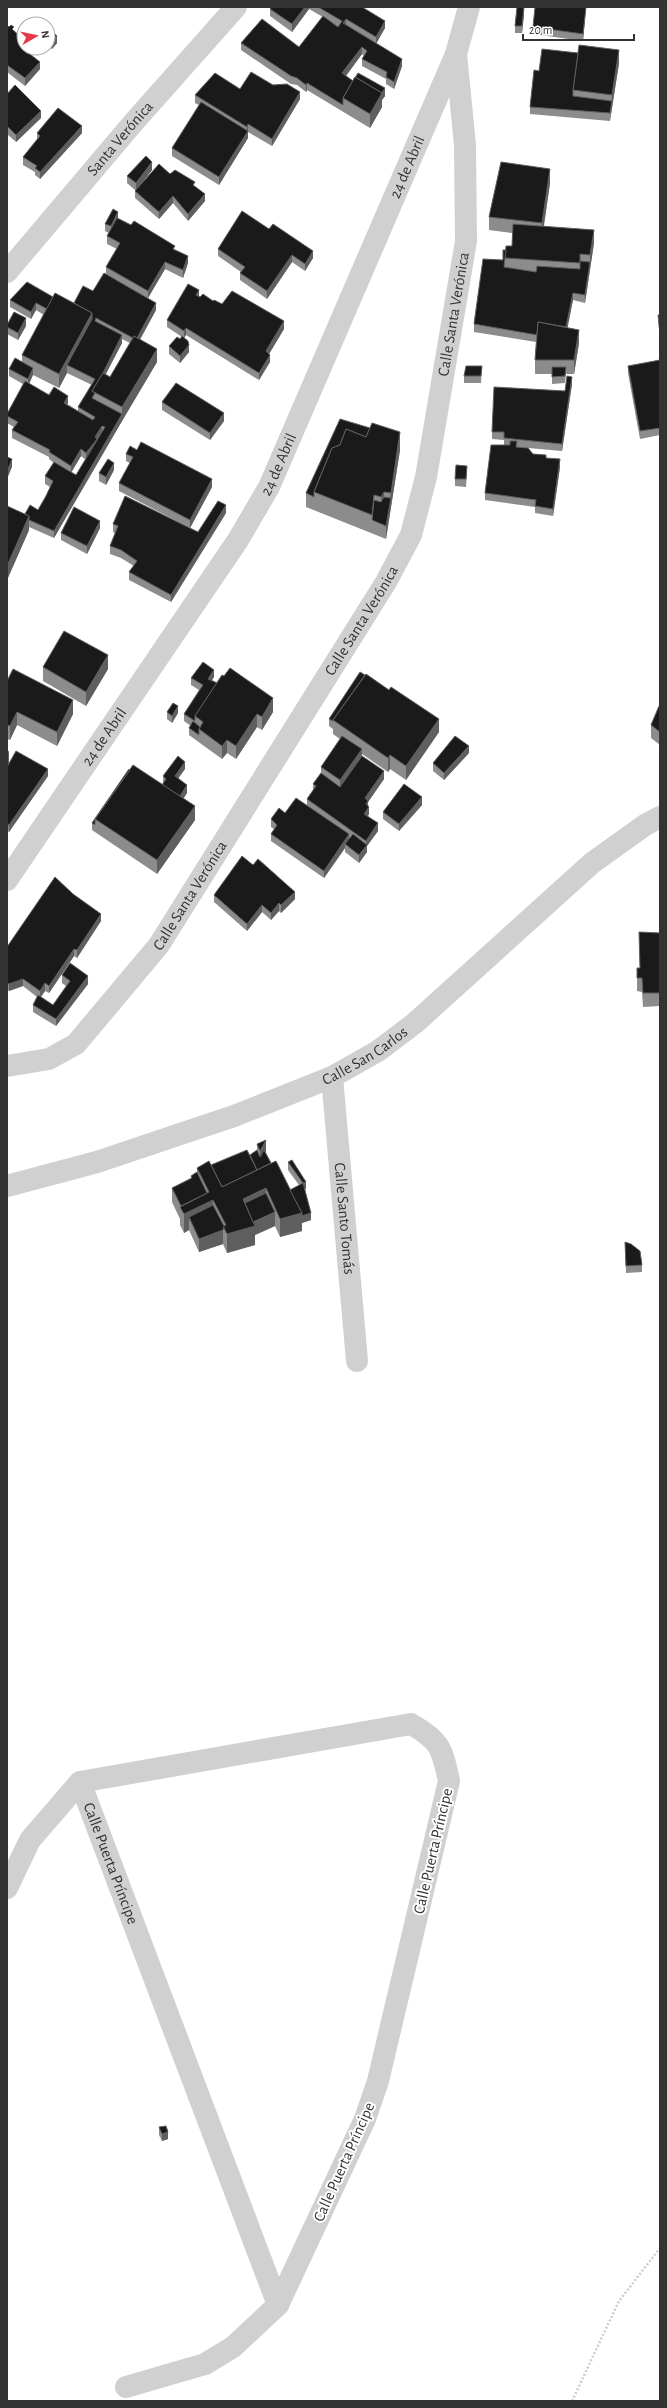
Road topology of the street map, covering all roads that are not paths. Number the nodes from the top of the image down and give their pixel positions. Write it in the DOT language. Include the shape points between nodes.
graph roads {
  1 [pos="236,7"];
  2 [pos="469,7"];
  3 [pos="456,54"];
  4 [pos="7,272"];
  5 [pos="660,817"];
  6 [pos="7,880"];
  7 [pos="7,1066"];
  8 [pos="332,1077"];
  9 [pos="7,1186"];
  10 [pos="357,1361"];
  11 [pos="80,1782"];
  12 [pos="7,1888"];
  13 [pos="278,2305"];
  14 [pos="126,2387"];
  1 -- 4 [label="street, Santa Verónica" via="133,123"];
  2 -- 3 [label="street, 24 de Abril"];
  3 -- 6 [label="street, 24 de Abril" via="269,487 238,540"];
  3 -- 7 [label="street, Calle Santa Verónica" via="465,145 466,241 426,477 411,535 386,582 159,945 76,1044 50,1059"];
  5 -- 8 [label="street, Calle San Carlos" via="592,863 415,1023 378,1051"];
  8 -- 9 [label="street, Calle San Carlos" via="234,1116 97,1162"];
  8 -- 10 [label="street, Calle Santo Tomás"];
  11 -- 12 [label="street, Calle Puerta Príncipe" via="30,1840"];
  11 -- 13 [label="street, Calle Puerta Príncipe"];
  11 -- 13 [label="street, Calle Puerta Príncipe" via="411,1724 431,1736 444,1756 449,1781 378,2081 365,2119"];
  13 -- 14 [label="street, Calle Puerta Príncipe" via="233,2347 205,2364"];
}
